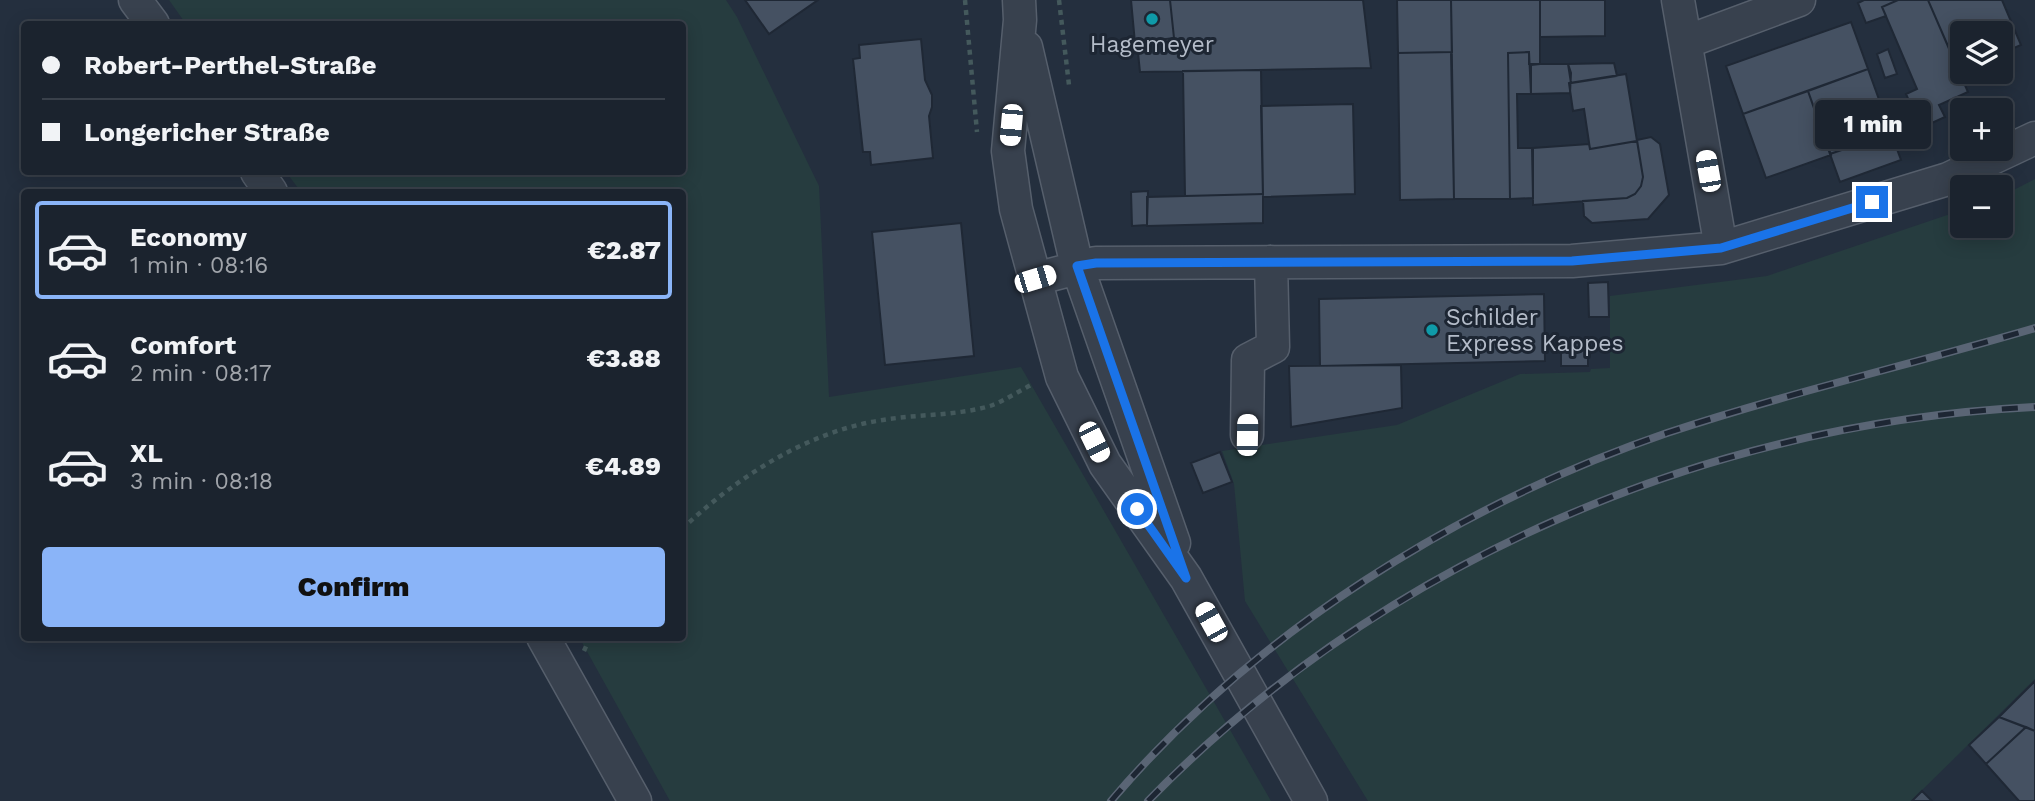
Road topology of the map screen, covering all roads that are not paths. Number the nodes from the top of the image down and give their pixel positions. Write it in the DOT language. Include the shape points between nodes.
graph roads {
  1 [pos="135,0"];
  2 [pos="1678,0"];
  3 [pos="1800,0"];
  4 [pos="1019,10"];
  5 [pos="151,21"];
  6 [pos="1686,42"];
  7 [pos="2035,138"];
  8 [pos="1721,248"];
  9 [pos="1271,262"];
  10 [pos="1077,266"];
  11 [pos="1035,279"];
  12 [pos="1247,435"];
  13 [pos="1186,578"];
  14 [pos="545,641"];
  15 [pos="635,801"];
  16 [pos="1311,801"];
  1 -- 5 [label="street"];
  2 -- 6 [label="street"];
  3 -- 6 [label="street"];
  4 -- 10 [label="street"];
  4 -- 11 [label="street" via="1008,151 1016,209"];
  6 -- 8 [label="street"];
  7 -- 8 [label="street" via="1948,179"];
  8 -- 9 [label="street" via="1572,261"];
  9 -- 10 [label="street"];
  9 -- 12 [label="street" via="1273,347 1248,360"];
  10 -- 11 [label="street"];
  10 -- 13 [label="street"];
  11 -- 13 [label="street" via="1062,377 1105,464"];
  13 -- 16 [label="street"];
  14 -- 15 [label="street"];
}
